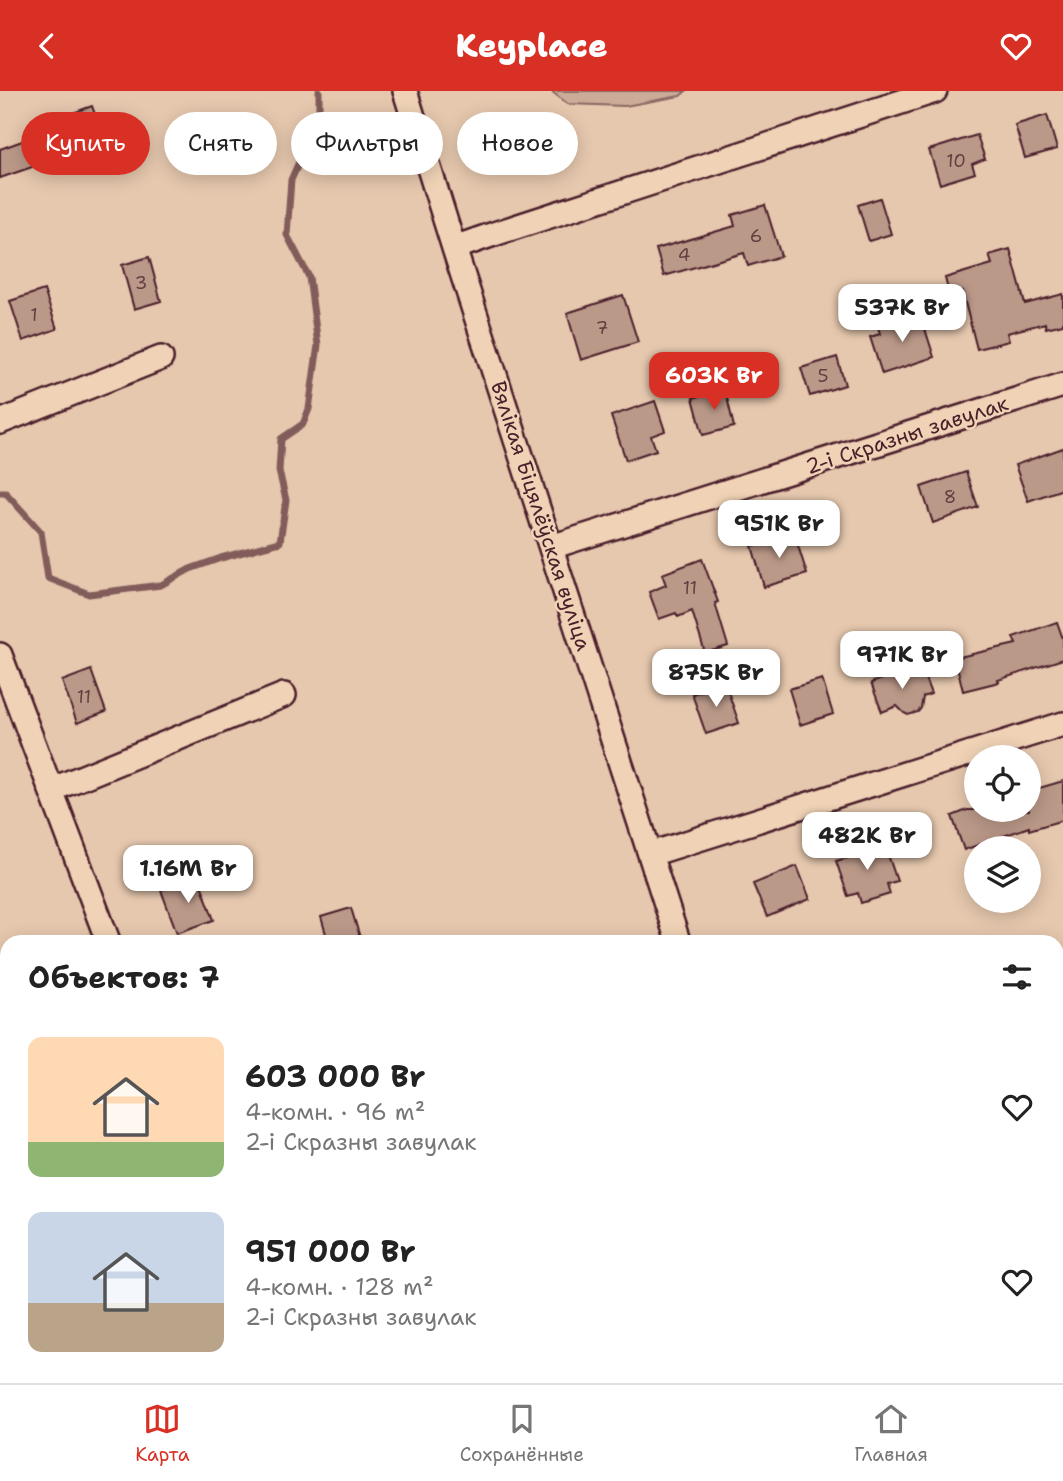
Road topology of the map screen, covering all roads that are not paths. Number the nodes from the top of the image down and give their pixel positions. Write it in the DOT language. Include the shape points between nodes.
graph roads {
  1 [pos="405,91"];
  2 [pos="935,91"];
  3 [pos="454,248"];
  4 [pos="161,358"];
  5 [pos="1063,385"];
  6 [pos="0,422"];
  7 [pos="551,547"];
  8 [pos="0,655"];
  9 [pos="284,695"];
  10 [pos="1063,724"];
  11 [pos="51,790"];
  12 [pos="651,854"];
  13 [pos="106,935"];
  14 [pos="676,935"];
  1 -- 3 [label="street, Вялікая Біцялёўская вуліца"];
  2 -- 3 [label="street"];
  3 -- 7 [label="street, Вялікая Біцялёўская вуліца"];
  4 -- 6 [label="street"];
  5 -- 7 [label="street, 2-і Скразны завулак"];
  7 -- 12 [label="street, Вялікая Біцялёўская вуліца"];
  8 -- 11 [label="street"];
  9 -- 11 [label="street"];
  10 -- 12 [label="street"];
  11 -- 13 [label="street"];
  12 -- 14 [label="street, Вялікая Біцялёўская вуліца"];
}
